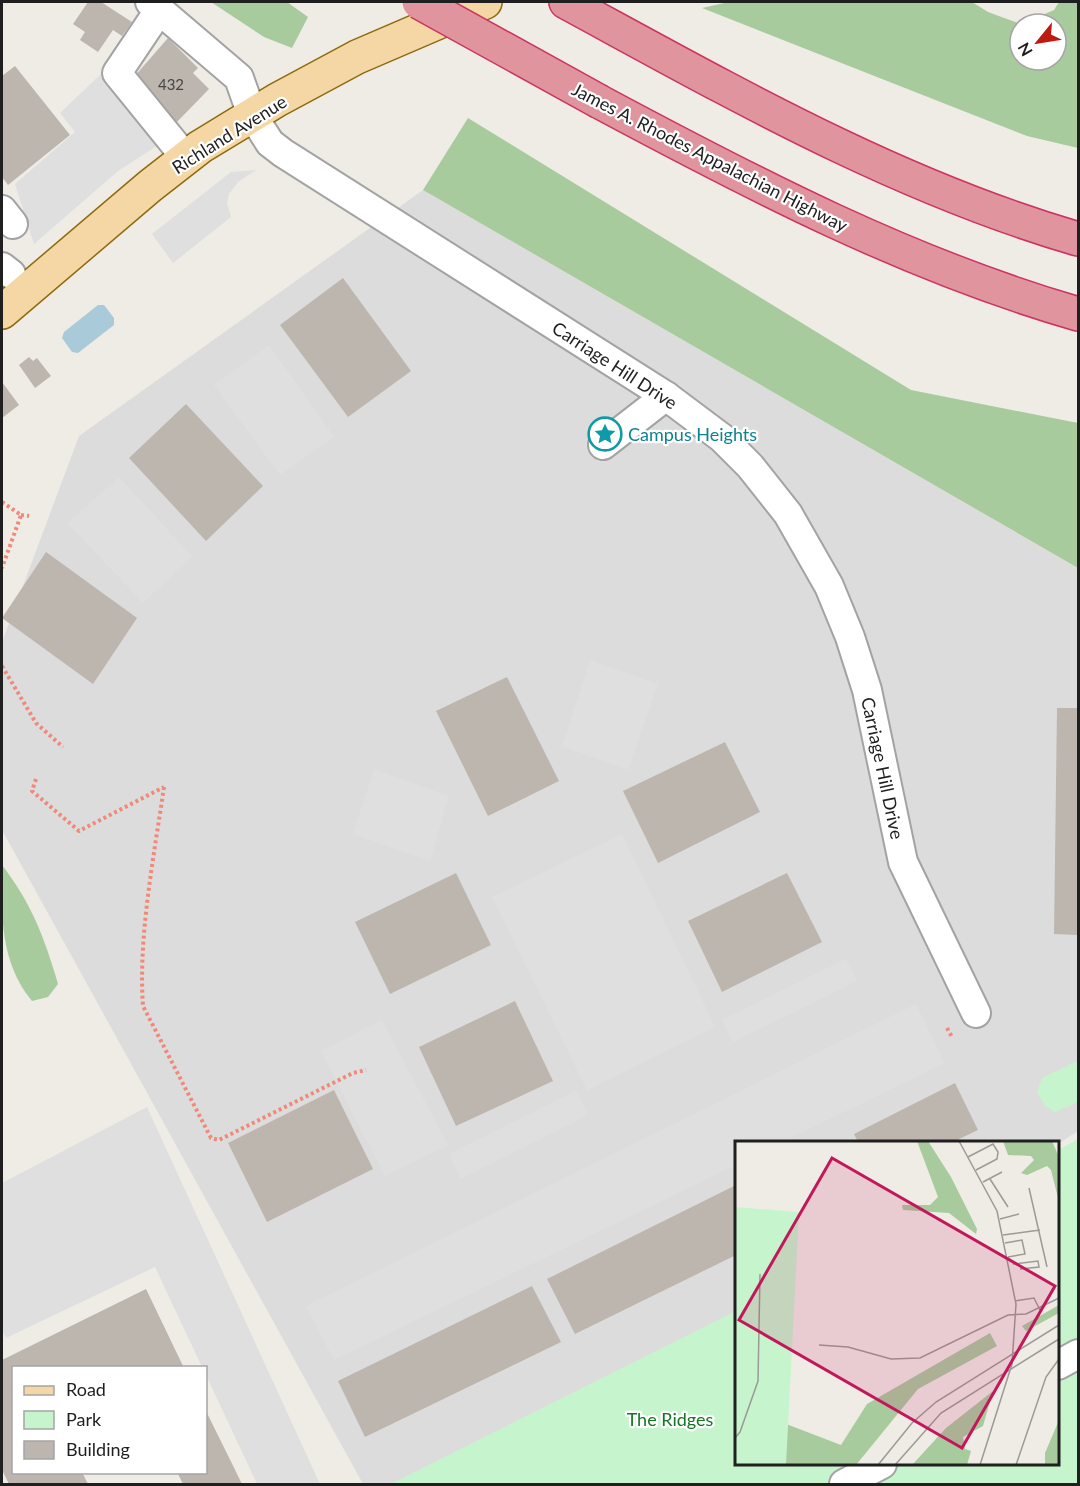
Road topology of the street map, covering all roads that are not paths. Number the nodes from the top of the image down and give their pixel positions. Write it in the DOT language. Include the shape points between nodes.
graph roads {
  1 [pos="419,2"];
  2 [pos="485,2"];
  3 [pos="566,2"];
  4 [pos="155,5"];
  5 [pos="252,115"];
  6 [pos="186,158"];
  7 [pos="1078,239"];
  8 [pos="2,312"];
  9 [pos="1078,314"];
  10 [pos="666,396"];
  11 [pos="603,446"];
  12 [pos="976,1013"];
  13 [pos="1078,1354"];
  14 [pos="1059,1364"];
  15 [pos="880,1465"];
  16 [pos="844,1485"];
  1 -- 9 [label="highway, James A. Rhodes Appalachian Highway, bridge" via="755,185 839,225 1001,291"];
  2 -- 5 [label="main road, Richland Avenue" via="357,57"];
  3 -- 7 [label="highway" via="878,165 964,202"];
  4 -- 5 [label="street, Carriage Hill Drive" via="239,78"];
  4 -- 6 [label="street" via="117,73"];
  5 -- 6 [label="main road, Richland Avenue"];
  5 -- 10 [label="street, Carriage Hill Drive" via="270,143 283,153"];
  6 -- 8 [label="main road, Richland Avenue"];
  10 -- 11 [label="street"];
  10 -- 12 [label="street, Carriage Hill Drive" via="722,438 763,481 788,514 829,586 867,690 903,862"];
  13 -- 14 [label="street"];
  15 -- 16 [label="street"];
}
